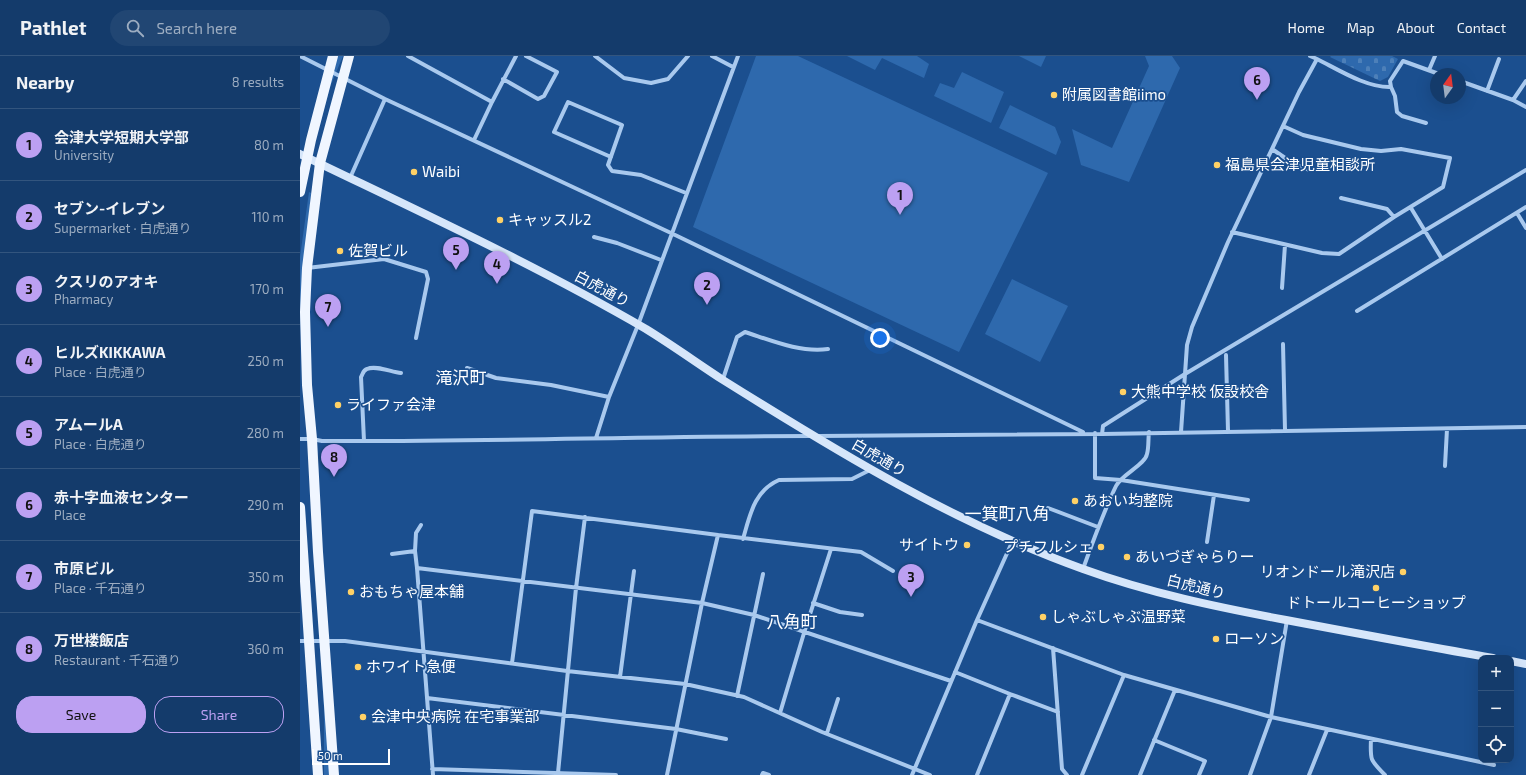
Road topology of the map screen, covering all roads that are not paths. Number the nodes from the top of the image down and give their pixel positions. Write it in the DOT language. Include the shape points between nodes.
graph roads {
  1 [pos="300,56"];
  2 [pos="333,56"];
  3 [pos="349,56"];
  4 [pos="408,56"];
  5 [pos="516,56"];
  6 [pos="526,56"];
  7 [pos="595,56"];
  8 [pos="688,56"];
  9 [pos="712,56"];
  10 [pos="738,56"];
  11 [pos="1310,56"];
  12 [pos="1435,56"];
  13 [pos="1317,59"];
  14 [pos="1499,60"];
  15 [pos="733,68"];
  16 [pos="329,70"];
  17 [pos="1429,70"];
  18 [pos="343,77"];
  19 [pos="503,79"];
  20 [pos="1526,81"];
  21 [pos="1466,83"];
  22 [pos="1391,87"];
  23 [pos="1487,91"];
  24 [pos="385,99"];
  25 [pos="1513,100"];
  26 [pos="492,102"];
  27 [pos="1526,107"];
  28 [pos="1426,123"];
  29 [pos="1283,126"];
  30 [pos="474,140"];
  31 [pos="1272,149"];
  32 [pos="303,156"];
  33 [pos="611,157"];
  34 [pos="320,163"];
  35 [pos="1309,170"];
  36 [pos="1526,170"];
  37 [pos="350,178"];
  38 [pos="300,192"];
  39 [pos="686,193"];
  40 [pos="1341,198"];
  41 [pos="1411,208"];
  42 [pos="1526,208"];
  43 [pos="1517,213"];
  44 [pos="1394,217"];
  45 [pos="1526,228"];
  46 [pos="1232,232"];
  47 [pos="1425,232"];
  48 [pos="671,233"];
  49 [pos="594,237"];
  50 [pos="1285,245"];
  51 [pos="1442,259"];
  52 [pos="661,260"];
  53 [pos="307,268"];
  54 [pos="1282,288"];
  55 [pos="1356,311"];
  56 [pos="638,325"];
  57 [pos="416,338"];
  58 [pos="1283,344"];
  59 [pos="828,349"];
  60 [pos="1226,356"];
  61 [pos="467,368"];
  62 [pos="401,373"];
  63 [pos="1185,374"];
  64 [pos="723,379"];
  65 [pos="609,397"];
  66 [pos="1526,427"];
  67 [pos="1447,429"];
  68 [pos="1284,430"];
  69 [pos="1149,432"];
  70 [pos="1181,432"];
  71 [pos="1228,432"];
  72 [pos="1086,433"];
  73 [pos="1095,434"];
  74 [pos="1102,434"];
  75 [pos="815,436"];
  76 [pos="596,438"];
  77 [pos="300,439"];
  78 [pos="312,439"];
  79 [pos="364,441"];
  80 [pos="1445,466"];
  81 [pos="870,470"];
  82 [pos="1121,480"];
  83 [pos="1214,495"];
  84 [pos="1248,500"];
  85 [pos="300,507"];
  86 [pos="1048,508"];
  87 [pos="585,517"];
  88 [pos="421,525"];
  89 [pos="1098,527"];
  90 [pos="718,535"];
  91 [pos="743,539"];
  92 [pos="1013,540"];
  93 [pos="1207,542"];
  94 [pos="831,549"];
  95 [pos="415,552"];
  96 [pos="392,554"];
  97 [pos="417,568"];
  98 [pos="1082,569"];
  99 [pos="634,571"];
  100 [pos="893,571"];
  101 [pos="763,574"];
  102 [pos="522,581"];
  103 [pos="576,588"];
  104 [pos="631,595"];
  105 [pos="702,603"];
  106 [pos="813,603"];
  107 [pos="754,615"];
  108 [pos="862,615"];
  109 [pos="977,620"];
  110 [pos="1287,620"];
  111 [pos="804,633"];
  112 [pos="305,642"];
  113 [pos="326,642"];
  114 [pos="1053,648"];
  115 [pos="424,652"];
  116 [pos="1478,655"];
  117 [pos="1514,662"];
  118 [pos="512,663"];
  119 [pos="1526,664"];
  120 [pos="567,670"];
  121 [pos="955,672"];
  122 [pos="1124,675"];
  123 [pos="620,677"];
  124 [pos="951,682"];
  125 [pos="685,684"];
  126 [pos="1175,690"];
  127 [pos="1010,694"];
  128 [pos="737,696"];
  129 [pos="427,698"];
  130 [pos="838,699"];
  131 [pos="1058,712"];
  132 [pos="780,713"];
  133 [pos="563,715"];
  134 [pos="1271,717"];
  135 [pos="676,729"];
  136 [pos="1327,730"];
  137 [pos="827,733"];
  138 [pos="726,739"];
  139 [pos="1371,739"];
  140 [pos="1154,740"];
  141 [pos="1494,765"];
  142 [pos="915,768"];
  143 [pos="432,769"];
  144 [pos="558,773"];
  145 [pos="586,774"];
  146 [pos="318,775"];
  147 [pos="334,775"];
  148 [pos="432,775"];
  149 [pos="616,775"];
  150 [pos="667,775"];
  151 [pos="762,775"];
  152 [pos="769,775"];
  153 [pos="912,775"];
  154 [pos="930,775"];
  155 [pos="978,775"];
  156 [pos="1067,775"];
  157 [pos="1082,775"];
  158 [pos="1140,775"];
  159 [pos="1199,775"];
  160 [pos="1250,775"];
  161 [pos="1309,775"];
  162 [pos="1385,775"];
  1 -- 16 [label="street"];
  2 -- 16 [label="main road"];
  3 -- 18 [label="main road"];
  4 -- 26 [label="street"];
  5 -- 19 [label="street"];
  6 -- 19 [label="street" via="557,72 544,96 538,99"];
  7 -- 8 [label="street" via="624,78 651,83 668,79"];
  9 -- 15 [label="street"];
  10 -- 15 [label="street"];
  11 -- 13 [label="street"];
  12 -- 17 [label="street"];
  13 -- 22 [label="street" via="1367,84"];
  13 -- 29 [label="street"];
  14 -- 23 [label="street"];
  15 -- 39 [label="street"];
  16 -- 18 [label="street"];
  16 -- 32 [label="main road"];
  17 -- 22 [label="street" via="1403,61 1390,81"];
  18 -- 24 [label="street"];
  18 -- 34 [label="main road"];
  19 -- 26 [label="street"];
  20 -- 25 [label="street"];
  21 -- 23 [label="street"];
  22 -- 28 [label="street" via="1398,112 1402,116"];
  23 -- 25 [label="street"];
  24 -- 30 [label="street"];
  24 -- 37 [label="street"];
  25 -- 27 [label="street"];
  26 -- 30 [label="street"];
  29 -- 31 [label="street"];
  29 -- 41 [label="street" via="1303,135 1361,149 1401,149 1450,158 1444,187"];
  30 -- 48 [label="street"];
  31 -- 35 [label="street"];
  31 -- 46 [label="street"];
  32 -- 34 [label="street, 白虎通り"];
  32 -- 38 [label="main road"];
  33 -- 33 [label="street" via="622,126 568,102 554,132"];
  33 -- 39 [label="street" via="608,165 612,171 641,175"];
  34 -- 37 [label="street, 白虎通り"];
  34 -- 53 [label="main road"];
  36 -- 47 [label="street"];
  37 -- 56 [label="street, 白虎通り" via="504,253"];
  39 -- 48 [label="street"];
  40 -- 44 [label="street" via="1387,209"];
  41 -- 44 [label="street"];
  41 -- 47 [label="street"];
  42 -- 43 [label="street"];
  43 -- 45 [label="street"];
  43 -- 51 [label="street"];
  44 -- 50 [label="street" via="1339,254"];
  46 -- 50 [label="street"];
  46 -- 63 [label="street" via="1192,327 1187,345"];
  47 -- 51 [label="street"];
  47 -- 63 [label="street"];
  48 -- 52 [label="street"];
  48 -- 72 [label="street"];
  49 -- 52 [label="street"];
  50 -- 54 [label="street"];
  51 -- 55 [label="street"];
  52 -- 56 [label="street"];
  53 -- 57 [label="street" via="384,259 426,272 428,279"];
  53 -- 78 [label="main road" via="307,384"];
  56 -- 64 [label="street, 白虎通り"];
  56 -- 65 [label="street"];
  58 -- 68 [label="street"];
  59 -- 64 [label="street" via="788,345 745,332 737,337"];
  60 -- 71 [label="street"];
  61 -- 65 [label="street" via="496,378 551,385"];
  62 -- 79 [label="street" via="376,368 367,368 364,371 361,377"];
  63 -- 70 [label="street"];
  63 -- 74 [label="street" via="1103,426"];
  64 -- 75 [label="street, 白虎通り"];
  65 -- 76 [label="street"];
  66 -- 67 [label="street"];
  67 -- 68 [label="street"];
  67 -- 80 [label="street"];
  68 -- 71 [label="street"];
  69 -- 70 [label="street"];
  69 -- 74 [label="street"];
  69 -- 82 [label="street" via="1147,454"];
  70 -- 71 [label="street"];
  72 -- 73 [label="street"];
  72 -- 75 [label="street"];
  73 -- 74 [label="street"];
  73 -- 82 [label="street" via="1095,478"];
  75 -- 76 [label="street"];
  75 -- 81 [label="street, 白虎通り"];
  76 -- 79 [label="street"];
  77 -- 78 [label="street"];
  78 -- 79 [label="street"];
  78 -- 113 [label="main road"];
  81 -- 91 [label="street" via="852,479 779,480 770,484 762,491 753,508"];
  81 -- 92 [label="street, 白虎通り" via="968,521"];
  82 -- 83 [label="street"];
  82 -- 89 [label="street"];
  83 -- 84 [label="street"];
  83 -- 93 [label="street"];
  85 -- 112 [label="main road"];
  86 -- 89 [label="street"];
  87 -- 90 [label="street"];
  87 -- 102 [label="street" via="532,511"];
  87 -- 103 [label="street"];
  88 -- 95 [label="street" via="416,533"];
  89 -- 98 [label="street"];
  90 -- 91 [label="street"];
  90 -- 105 [label="street"];
  91 -- 94 [label="street"];
  92 -- 98 [label="street, 白虎通り"];
  92 -- 109 [label="street"];
  94 -- 100 [label="street" via="861,552"];
  94 -- 106 [label="street"];
  95 -- 96 [label="street"];
  95 -- 97 [label="street"];
  97 -- 102 [label="street"];
  97 -- 115 [label="street"];
  98 -- 110 [label="street, 白虎通り" via="1183,599"];
  99 -- 104 [label="street"];
  101 -- 107 [label="street"];
  102 -- 103 [label="street"];
  102 -- 118 [label="street"];
  103 -- 104 [label="street"];
  103 -- 120 [label="street"];
  104 -- 105 [label="street"];
  104 -- 123 [label="street"];
  105 -- 107 [label="street"];
  105 -- 125 [label="street"];
  106 -- 108 [label="street" via="840,612"];
  106 -- 111 [label="street"];
  107 -- 111 [label="street"];
  107 -- 128 [label="street"];
  109 -- 114 [label="street"];
  109 -- 121 [label="street"];
  110 -- 116 [label="street, 白虎通り"];
  110 -- 134 [label="street"];
  111 -- 124 [label="street"];
  111 -- 132 [label="street"];
  112 -- 113 [label="street"];
  112 -- 146 [label="main road"];
  113 -- 115 [label="street" via="345,641"];
  113 -- 147 [label="main road"];
  114 -- 122 [label="street"];
  114 -- 131 [label="street"];
  115 -- 118 [label="street"];
  115 -- 129 [label="street"];
  117 -- 119 [label="street"];
  118 -- 120 [label="street"];
  120 -- 123 [label="street"];
  120 -- 133 [label="street"];
  121 -- 124 [label="street"];
  121 -- 127 [label="street"];
  122 -- 126 [label="street"];
  122 -- 157 [label="street"];
  123 -- 125 [label="street"];
  124 -- 142 [label="street"];
  125 -- 128 [label="street"];
  125 -- 135 [label="street"];
  126 -- 134 [label="street"];
  126 -- 140 [label="street"];
  127 -- 131 [label="street"];
  127 -- 155 [label="street"];
  128 -- 132 [label="street"];
  129 -- 133 [label="street"];
  129 -- 143 [label="street"];
  130 -- 137 [label="street"];
  131 -- 156 [label="street" via="1062,769"];
  132 -- 137 [label="street"];
  133 -- 135 [label="street"];
  133 -- 144 [label="street"];
  134 -- 136 [label="street"];
  134 -- 160 [label="street"];
  135 -- 138 [label="street"];
  135 -- 150 [label="street"];
  136 -- 139 [label="street"];
  136 -- 161 [label="street"];
  137 -- 142 [label="street"];
  139 -- 141 [label="street"];
  139 -- 162 [label="street" via="1372,762"];
  140 -- 158 [label="street"];
  140 -- 159 [label="street" via="1205,760"];
  142 -- 153 [label="street"];
  142 -- 154 [label="street"];
  143 -- 144 [label="street"];
  143 -- 148 [label="street"];
  144 -- 145 [label="street"];
  145 -- 149 [label="street"];
  151 -- 152 [label="street"];
}
